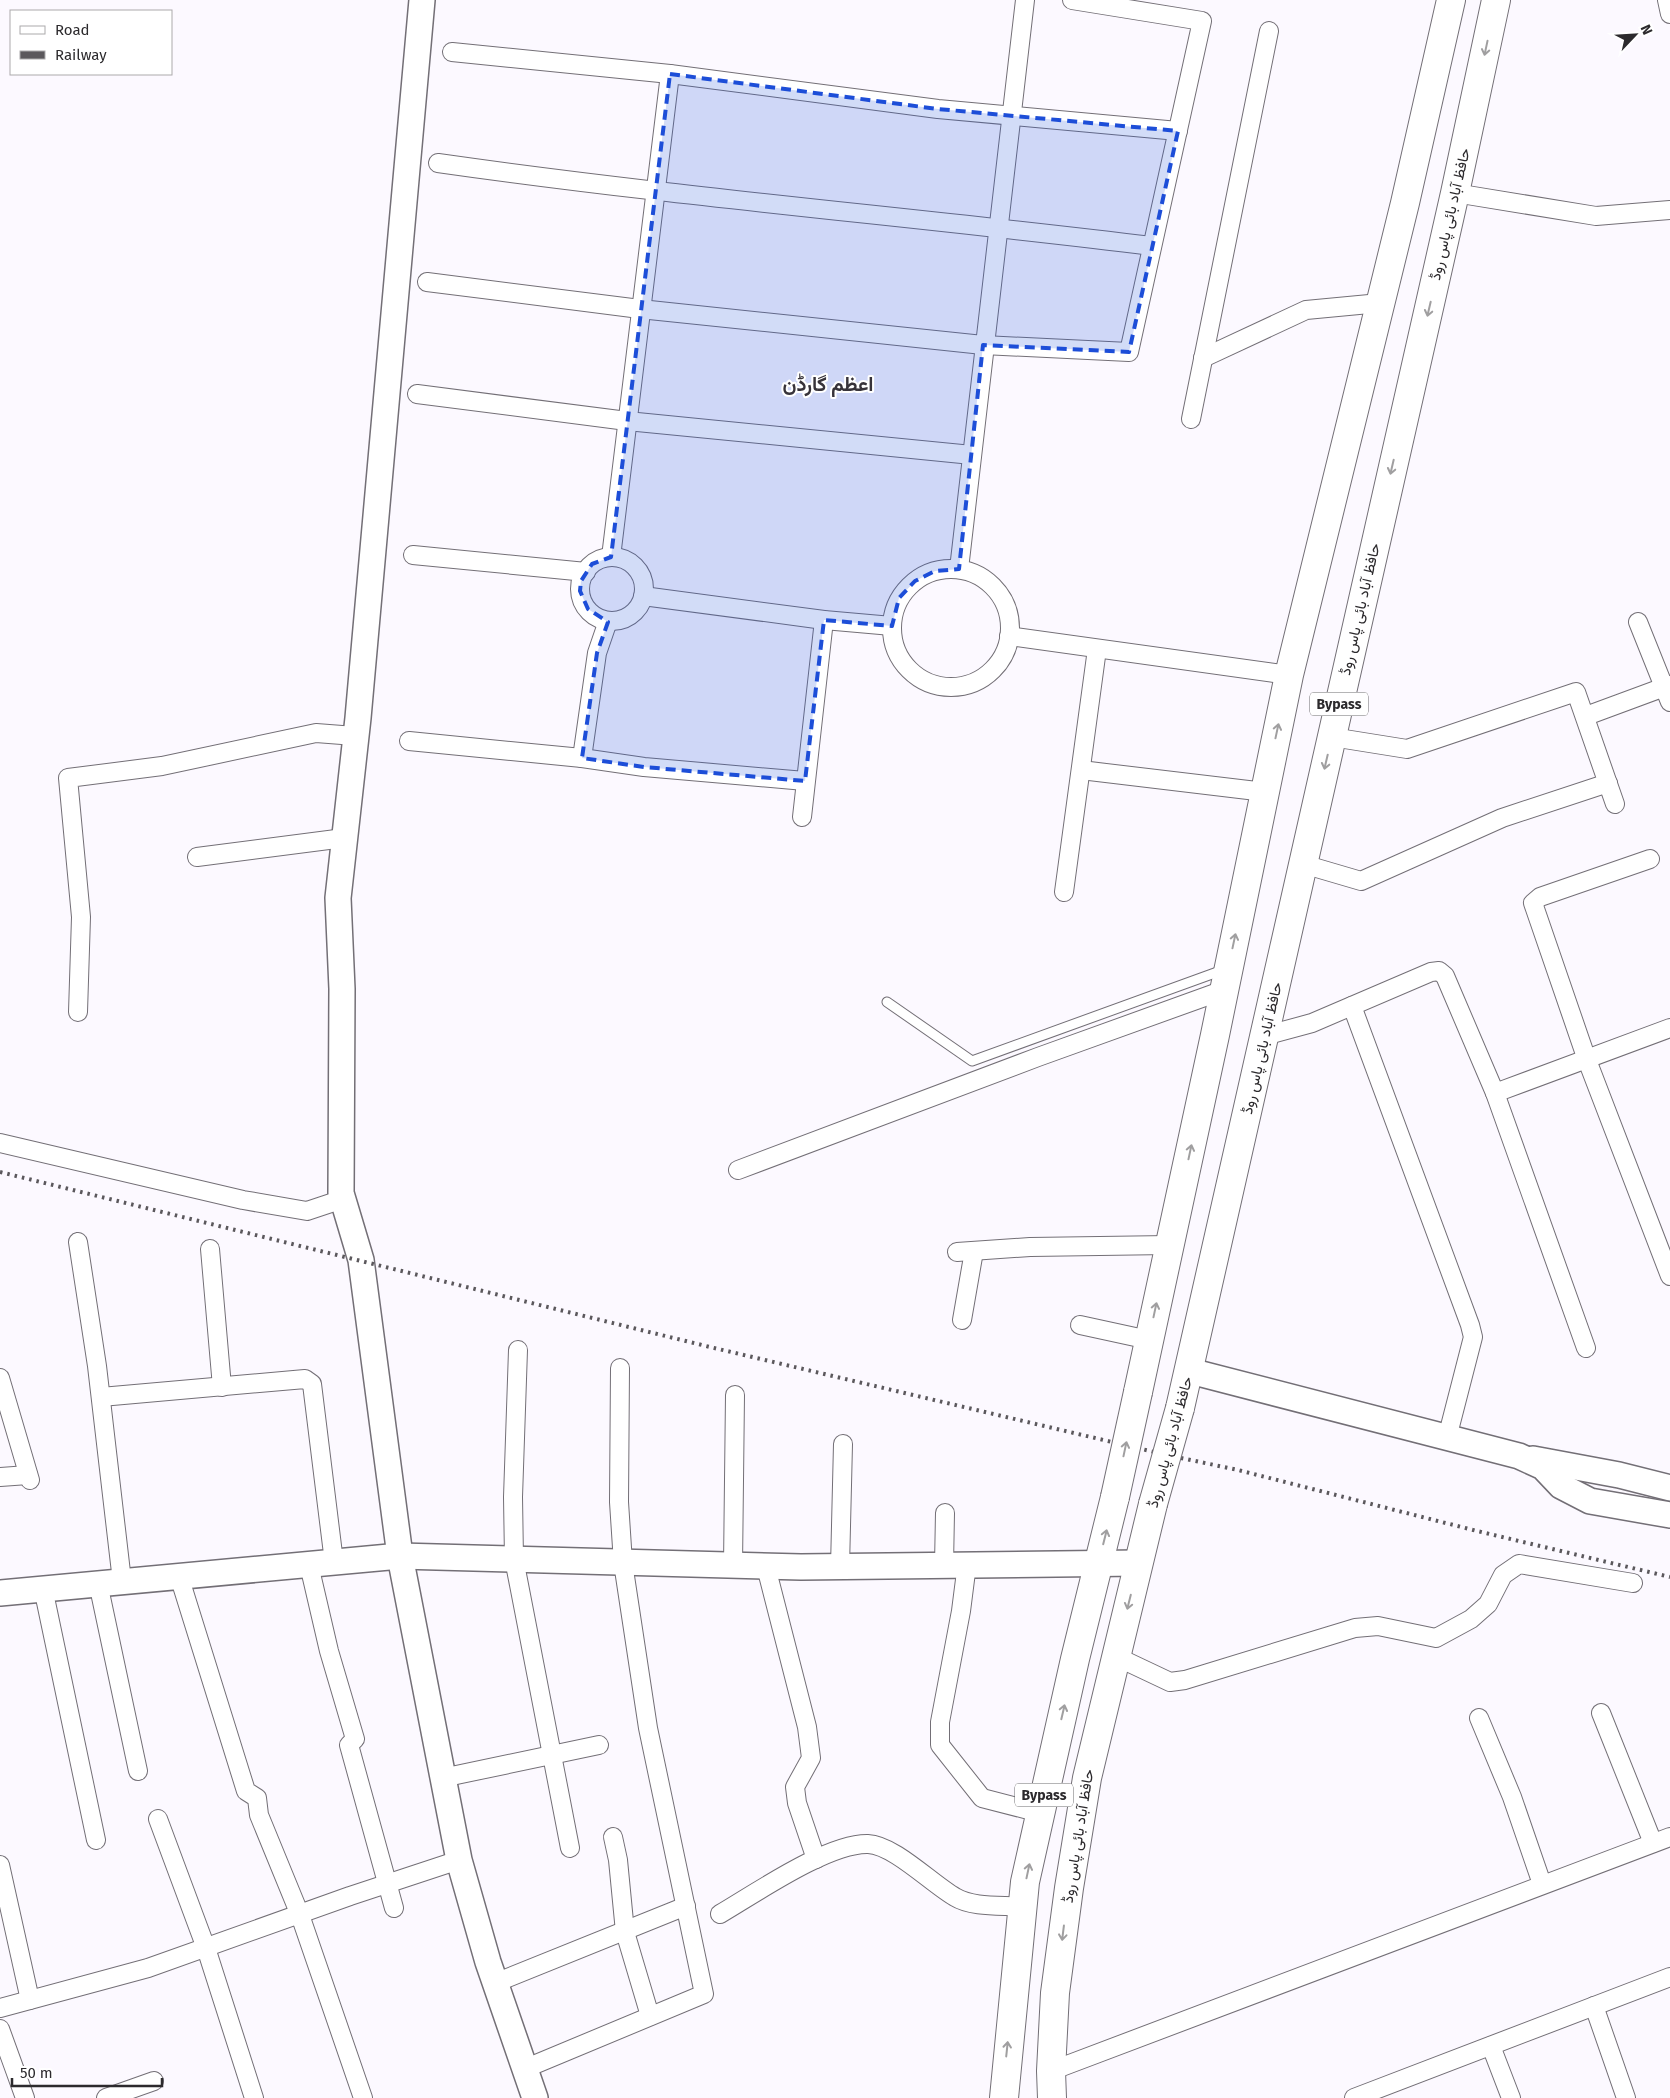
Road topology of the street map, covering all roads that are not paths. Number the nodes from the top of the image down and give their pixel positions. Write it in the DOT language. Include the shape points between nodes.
graph roads {
  1 [pos="422,0"];
  2 [pos="1024,0"];
  3 [pos="1072,0"];
  4 [pos="1450,0"];
  5 [pos="1502,0"];
  6 [pos="1667,0"];
  7 [pos="1670,14"];
  8 [pos="1269,31"];
  9 [pos="452,52"];
  10 [pos="670,74"];
  11 [pos="1011,116"];
  12 [pos="1178,131"];
  13 [pos="438,164"];
  14 [pos="655,190"];
  15 [pos="1455,193"];
  16 [pos="1670,210"];
  17 [pos="998,227"];
  18 [pos="1152,246"];
  19 [pos="427,282"];
  20 [pos="1380,303"];
  21 [pos="640,309"];
  22 [pos="984,345"];
  23 [pos="1203,358"];
  24 [pos="416,394"];
  25 [pos="1191,419"];
  26 [pos="627,421"];
  27 [pos="972,454"];
  28 [pos="413,555"];
  29 [pos="611,557"];
  30 [pos="959,569"];
  31 [pos="586,572"];
  32 [pos="643,596"];
  33 [pos="824,620"];
  34 [pos="608,621"];
  35 [pos="1638,622"];
  36 [pos="892,626"];
  37 [pos="1010,636"];
  38 [pos="1097,649"];
  39 [pos="1289,675"];
  40 [pos="1668,691"];
  41 [pos="1586,716"];
  42 [pos="356,736"];
  43 [pos="1332,736"];
  44 [pos="409,741"];
  45 [pos="582,758"];
  46 [pos="1080,770"];
  47 [pos="805,781"];
  48 [pos="1608,783"];
  49 [pos="1265,792"];
  50 [pos="1615,804"];
  51 [pos="802,817"];
  52 [pos="344,838"];
  53 [pos="197,857"];
  54 [pos="1650,859"];
  55 [pos="1303,864"];
  56 [pos="1064,892"];
  57 [pos="1226,979"];
  58 [pos="887,1002"];
  59 [pos="1352,1006"];
  60 [pos="78,1012"];
  61 [pos="1670,1028"];
  62 [pos="1264,1036"];
  63 [pos="1587,1060"];
  64 [pos="1495,1093"];
  65 [pos="0,1143"];
  66 [pos="738,1170"];
  67 [pos="343,1199"];
  68 [pos="78,1242"];
  69 [pos="1169,1245"];
  70 [pos="210,1249"];
  71 [pos="1670,1276"];
  72 [pos="962,1320"];
  73 [pos="1080,1325"];
  74 [pos="1149,1340"];
  75 [pos="1586,1348"];
  76 [pos="518,1350"];
  77 [pos="620,1368"];
  78 [pos="1190,1371"];
  79 [pos="0,1378"];
  80 [pos="222,1387"];
  81 [pos="735,1395"];
  82 [pos="100,1397"];
  83 [pos="1447,1438"];
  84 [pos="843,1444"];
  85 [pos="1519,1456"];
  86 [pos="0,1478"];
  87 [pos="1670,1488"];
  88 [pos="945,1513"];
  89 [pos="1670,1514"];
  90 [pos="400,1556"];
  91 [pos="514,1559"];
  92 [pos="334,1562"];
  93 [pos="623,1563"];
  94 [pos="1139,1563"];
  95 [pos="955,1564"];
  96 [pos="1098,1564"];
  97 [pos="309,1565"];
  98 [pos="733,1566"];
  99 [pos="766,1566"];
  100 [pos="840,1567"];
  101 [pos="179,1576"];
  102 [pos="110,1582"];
  103 [pos="1633,1583"];
  104 [pos="43,1588"];
  105 [pos="0,1592"];
  106 [pos="1115,1656"];
  107 [pos="1601,1713"];
  108 [pos="1480,1718"];
  109 [pos="599,1745"];
  110 [pos="552,1755"];
  111 [pos="138,1771"];
  112 [pos="442,1778"];
  113 [pos="1040,1813"];
  114 [pos="158,1819"];
  115 [pos="613,1837"];
  116 [pos="1670,1837"];
  117 [pos="96,1840"];
  118 [pos="1653,1843"];
  119 [pos="570,1848"];
  120 [pos="816,1859"];
  121 [pos="459,1860"];
  122 [pos="0,1866"];
  123 [pos="1542,1884"];
  124 [pos="387,1885"];
  125 [pos="686,1906"];
  126 [pos="1023,1907"];
  127 [pos="394,1908"];
  128 [pos="720,1914"];
  129 [pos="300,1915"];
  130 [pos="625,1932"];
  131 [pos="206,1948"];
  132 [pos="1670,1977"];
  133 [pos="495,1983"];
  134 [pos="30,2000"];
  135 [pos="1594,2006"];
  136 [pos="0,2008"];
  137 [pos="650,2016"];
  138 [pos="0,2029"];
  139 [pos="1491,2046"];
  140 [pos="524,2069"];
  141 [pos="1051,2071"];
  142 [pos="154,2081"];
  143 [pos="1394,2091"];
  144 [pos="25,2098"];
  145 [pos="106,2098"];
  146 [pos="254,2098"];
  147 [pos="363,2098"];
  148 [pos="535,2098"];
  149 [pos="1004,2098"];
  150 [pos="1052,2098"];
  151 [pos="1354,2098"];
  152 [pos="1511,2098"];
  153 [pos="1626,2098"];
  1 -- 42 [label="street"];
  2 -- 11 [label="street"];
  3 -- 12 [label="street" via="1202,21"];
  4 -- 20 [label="highway, Bypass"];
  5 -- 15 [label="highway, حافظ آباد بائی پاس روڈ / Bypass, one-way"];
  6 -- 7 [label="street"];
  8 -- 23 [label="street"];
  9 -- 10 [label="street"];
  10 -- 11 [label="street"];
  10 -- 14 [label="street"];
  11 -- 12 [label="street"];
  11 -- 17 [label="street"];
  12 -- 18 [label="street"];
  13 -- 14 [label="street"];
  14 -- 17 [label="street"];
  14 -- 21 [label="street"];
  15 -- 16 [label="street" via="1596,216"];
  15 -- 43 [label="highway, حافظ آباد بائی پاس روڈ / Bypass, one-way"];
  17 -- 18 [label="street"];
  17 -- 22 [label="street"];
  18 -- 22 [label="street" via="1129,352"];
  19 -- 21 [label="street"];
  20 -- 23 [label="street" via="1306,310"];
  20 -- 39 [label="highway, Bypass"];
  21 -- 22 [label="street"];
  21 -- 26 [label="street"];
  22 -- 27 [label="street"];
  23 -- 25 [label="street"];
  24 -- 26 [label="street"];
  26 -- 27 [label="street"];
  26 -- 29 [label="street"];
  27 -- 30 [label="street"];
  28 -- 31 [label="street"];
  29 -- 31 [label="street" via="601,559"];
  29 -- 32 [label="street" via="629,562 636,569 644,586"];
  30 -- 36 [label="street" via="935,571 915,581 894,609"];
  30 -- 37 [label="street" via="981,577 998,592 1008,613"];
  31 -- 34 [label="street" via="581,581 583,601 595,616"];
  32 -- 33 [label="street"];
  32 -- 34 [label="street" via="633,614"];
  33 -- 36 [label="street"];
  33 -- 47 [label="street"];
  34 -- 45 [label="street" via="597,653"];
  35 -- 40 [label="street"];
  36 -- 37 [label="street" via="893,643 904,664 921,679 942,687 966,686 986,676 1002,659"];
  37 -- 38 [label="street"];
  38 -- 39 [label="street"];
  38 -- 46 [label="street"];
  49 -- 39 [label="highway, Bypass, one-way"];
  40 -- 41 [label="street"];
  41 -- 43 [label="street" via="1576,692 1407,749"];
  41 -- 48 [label="street"];
  42 -- 52 [label="street"];
  42 -- 60 [label="street" via="316,733 162,766 68,778 81,917"];
  43 -- 55 [label="highway, حافظ آباد بائی پاس روڈ / Bypass, one-way"];
  44 -- 45 [label="street"];
  45 -- 47 [label="street" via="644,768"];
  46 -- 49 [label="street"];
  46 -- 56 [label="street"];
  47 -- 51 [label="street"];
  48 -- 50 [label="street"];
  48 -- 55 [label="street" via="1502,818 1361,881"];
  57 -- 49 [label="highway, Bypass, one-way"];
  52 -- 53 [label="street"];
  52 -- 67 [label="street" via="338,898"];
  54 -- 63 [label="street" via="1540,897 1533,903"];
  55 -- 62 [label="highway, حافظ آباد بائی پاس روڈ / Bypass"];
  57 -- 58 [label="lane" via="972,1061"];
  57 -- 66 [label="street" via="1038,1057"];
  69 -- 57 [label="highway, Bypass, one-way"];
  59 -- 62 [label="street" via="1312,1023"];
  59 -- 64 [label="street" via="1439,971 1445,976"];
  59 -- 83 [label="street" via="1473,1337"];
  61 -- 63 [label="street"];
  62 -- 78 [label="highway, حافظ آباد بائی پاس روڈ / Bypass"];
  63 -- 64 [label="street"];
  63 -- 71 [label="street"];
  64 -- 75 [label="street"];
  65 -- 67 [label="street" via="307,1212"];
  67 -- 90 [label="street" via="362,1260"];
  68 -- 82 [label="street"];
  69 -- 72 [label="street" via="1030,1247 966,1252"];
  74 -- 69 [label="highway, Bypass, one-way"];
  70 -- 80 [label="street"];
  73 -- 74 [label="street"];
  96 -- 74 [label="highway, Bypass, one-way, bridge"];
  76 -- 91 [label="street"];
  77 -- 93 [label="street" via="619,1502"];
  78 -- 83 [label="street"];
  78 -- 94 [label="highway, حافظ آباد بائی پاس روڈ / Bypass, bridge"];
  79 -- 86 [label="street" via="29,1477"];
  80 -- 82 [label="street"];
  80 -- 92 [label="street" via="305,1379 312,1384"];
  81 -- 98 [label="street"];
  82 -- 102 [label="street"];
  83 -- 85 [label="street"];
  84 -- 100 [label="street"];
  85 -- 87 [label="street"];
  85 -- 89 [label="street" via="1543,1467 1561,1486 1590,1500"];
  88 -- 95 [label="street"];
  90 -- 91 [label="street"];
  90 -- 92 [label="street"];
  90 -- 112 [label="street"];
  91 -- 93 [label="street"];
  91 -- 110 [label="street"];
  92 -- 97 [label="street"];
  93 -- 98 [label="street"];
  93 -- 125 [label="street" via="648,1728"];
  94 -- 96 [label="street"];
  94 -- 106 [label="highway, حافظ آباد بائی پاس روڈ / Bypass, one-way"];
  95 -- 96 [label="street"];
  95 -- 100 [label="street"];
  95 -- 113 [label="street" via="961,1611 940,1722 940,1745 982,1798"];
  113 -- 96 [label="highway, Bypass, one-way"];
  97 -- 101 [label="street"];
  97 -- 124 [label="street" via="329,1651 355,1739 349,1745"];
  98 -- 99 [label="street"];
  99 -- 100 [label="street"];
  99 -- 120 [label="street" via="807,1727 811,1758 795,1787 797,1803"];
  101 -- 102 [label="street"];
  101 -- 129 [label="street" via="246,1791 257,1798 259,1815"];
  102 -- 104 [label="street"];
  102 -- 111 [label="street"];
  103 -- 106 [label="street" via="1519,1564 1503,1575 1488,1604 1471,1619 1436,1638 1378,1626 1355,1628 1170,1682"];
  104 -- 105 [label="street"];
  104 -- 117 [label="street"];
  106 -- 141 [label="highway, حافظ آباد بائی پاس روڈ / Bypass, one-way" via="1087,1778 1069,1888 1055,1993"];
  107 -- 118 [label="street"];
  108 -- 123 [label="street"];
  109 -- 110 [label="street"];
  110 -- 112 [label="street"];
  110 -- 119 [label="street"];
  112 -- 121 [label="street"];
  126 -- 113 [label="highway, Bypass, one-way"];
  114 -- 131 [label="street"];
  115 -- 130 [label="street"];
  116 -- 118 [label="street"];
  118 -- 123 [label="street"];
  120 -- 126 [label="street" via="870,1844 903,1860 957,1898"];
  120 -- 128 [label="street"];
  121 -- 124 [label="street"];
  121 -- 133 [label="street"];
  122 -- 134 [label="street"];
  123 -- 141 [label="street"];
  124 -- 127 [label="street"];
  124 -- 129 [label="street"];
  125 -- 130 [label="street"];
  125 -- 137 [label="street" via="704,1994"];
  149 -- 126 [label="highway, Bypass, one-way"];
  129 -- 131 [label="street"];
  129 -- 147 [label="street"];
  130 -- 133 [label="street"];
  130 -- 137 [label="street"];
  131 -- 134 [label="street" via="148,1968"];
  131 -- 146 [label="street"];
  132 -- 135 [label="street"];
  133 -- 140 [label="street"];
  134 -- 136 [label="street"];
  135 -- 139 [label="street"];
  135 -- 153 [label="street"];
  137 -- 140 [label="street"];
  138 -- 144 [label="street"];
  139 -- 143 [label="street"];
  139 -- 152 [label="street"];
  140 -- 148 [label="street"];
  141 -- 150 [label="highway, حافظ آباد بائی پاس روڈ / Bypass"];
  142 -- 145 [label="street"];
  143 -- 151 [label="street"];
}
